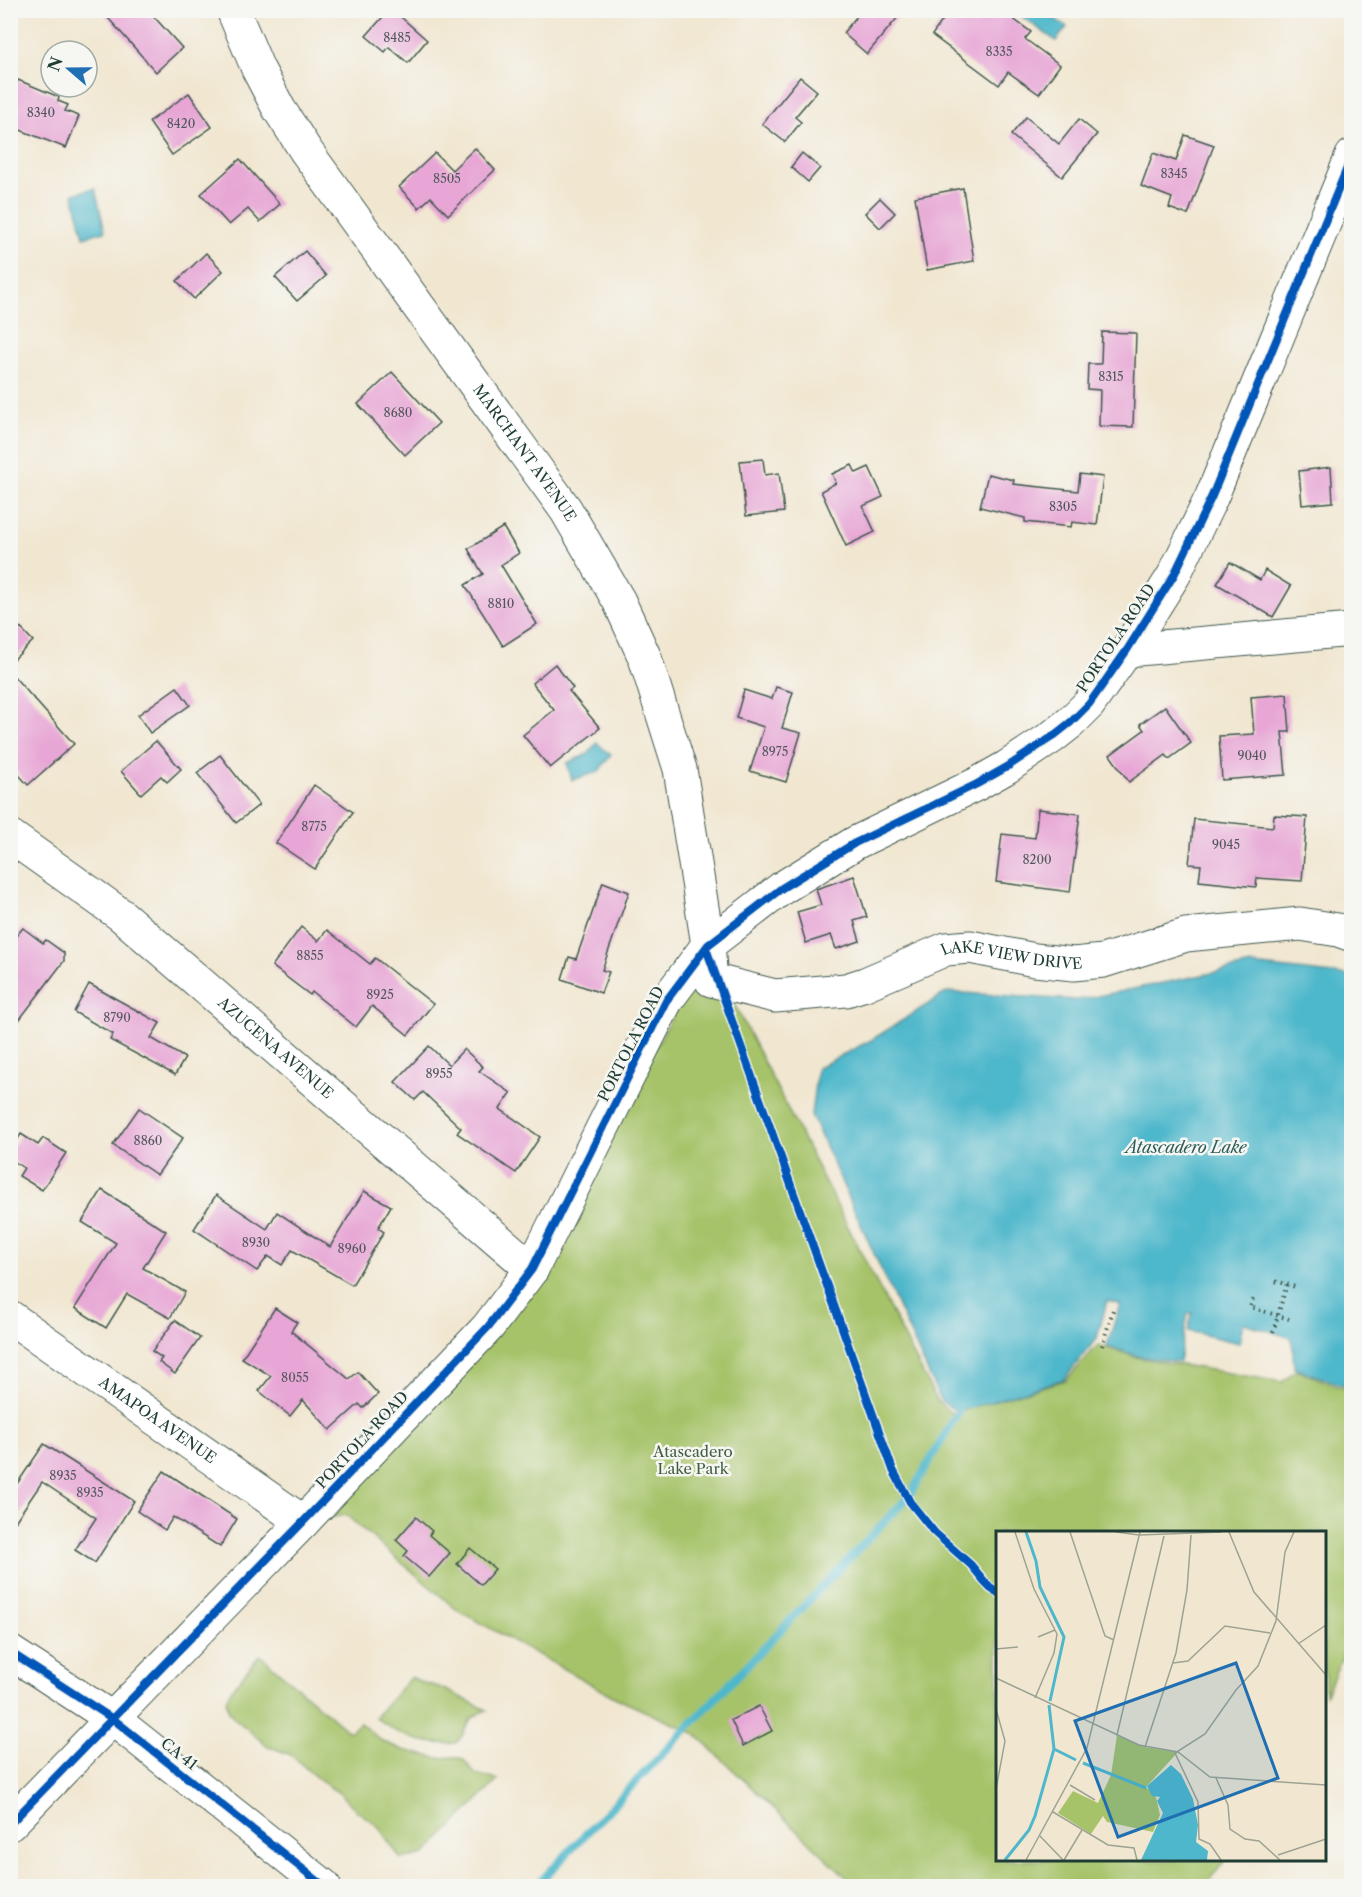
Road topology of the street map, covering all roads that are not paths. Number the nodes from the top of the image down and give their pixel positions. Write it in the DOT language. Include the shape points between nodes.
graph roads {
  1 [pos="233,10"];
  2 [pos="1352,156"];
  3 [pos="1352,630"];
  4 [pos="1127,650"];
  5 [pos="10,837"];
  6 [pos="1352,935"];
  7 [pos="708,945"];
  8 [pos="532,1269"];
  9 [pos="10,1317"];
  10 [pos="303,1522"];
  11 [pos="10,1652"];
  12 [pos="113,1719"];
  13 [pos="10,1824"];
  14 [pos="324,1887"];
  1 -- 7 [label="street, MARCHANT AVENUE" via="258,69 306,151 566,510 619,601 645,658 680,769"];
  2 -- 4 [label="street, PORTOLA ROAD" via="1212,496 1174,575"];
  3 -- 4 [label="street"];
  4 -- 7 [label="street, PORTOLA ROAD" via="1089,704 1053,737 977,784 816,866"];
  5 -- 8 [label="street, AZUCENA AVENUE" via="121,915"];
  6 -- 7 [label="street, LAKE VIEW DRIVE" via="1300,924 1186,935 1103,960 1074,964 970,946 946,949 846,990 775,996 711,980"];
  7 -- 8 [label="street, PORTOLA ROAD" via="666,1000"];
  8 -- 10 [label="street, PORTOLA ROAD" via="488,1327"];
  9 -- 10 [label="street, AMAPOA AVENUE"];
  10 -- 12 [label="street, PORTOLA ROAD"];
  11 -- 12 [label="street, CA 41 / CA 41"];
  12 -- 13 [label="street, PORTOLA ROAD"];
  12 -- 14 [label="street, CA 41 / CA 41"];
}
